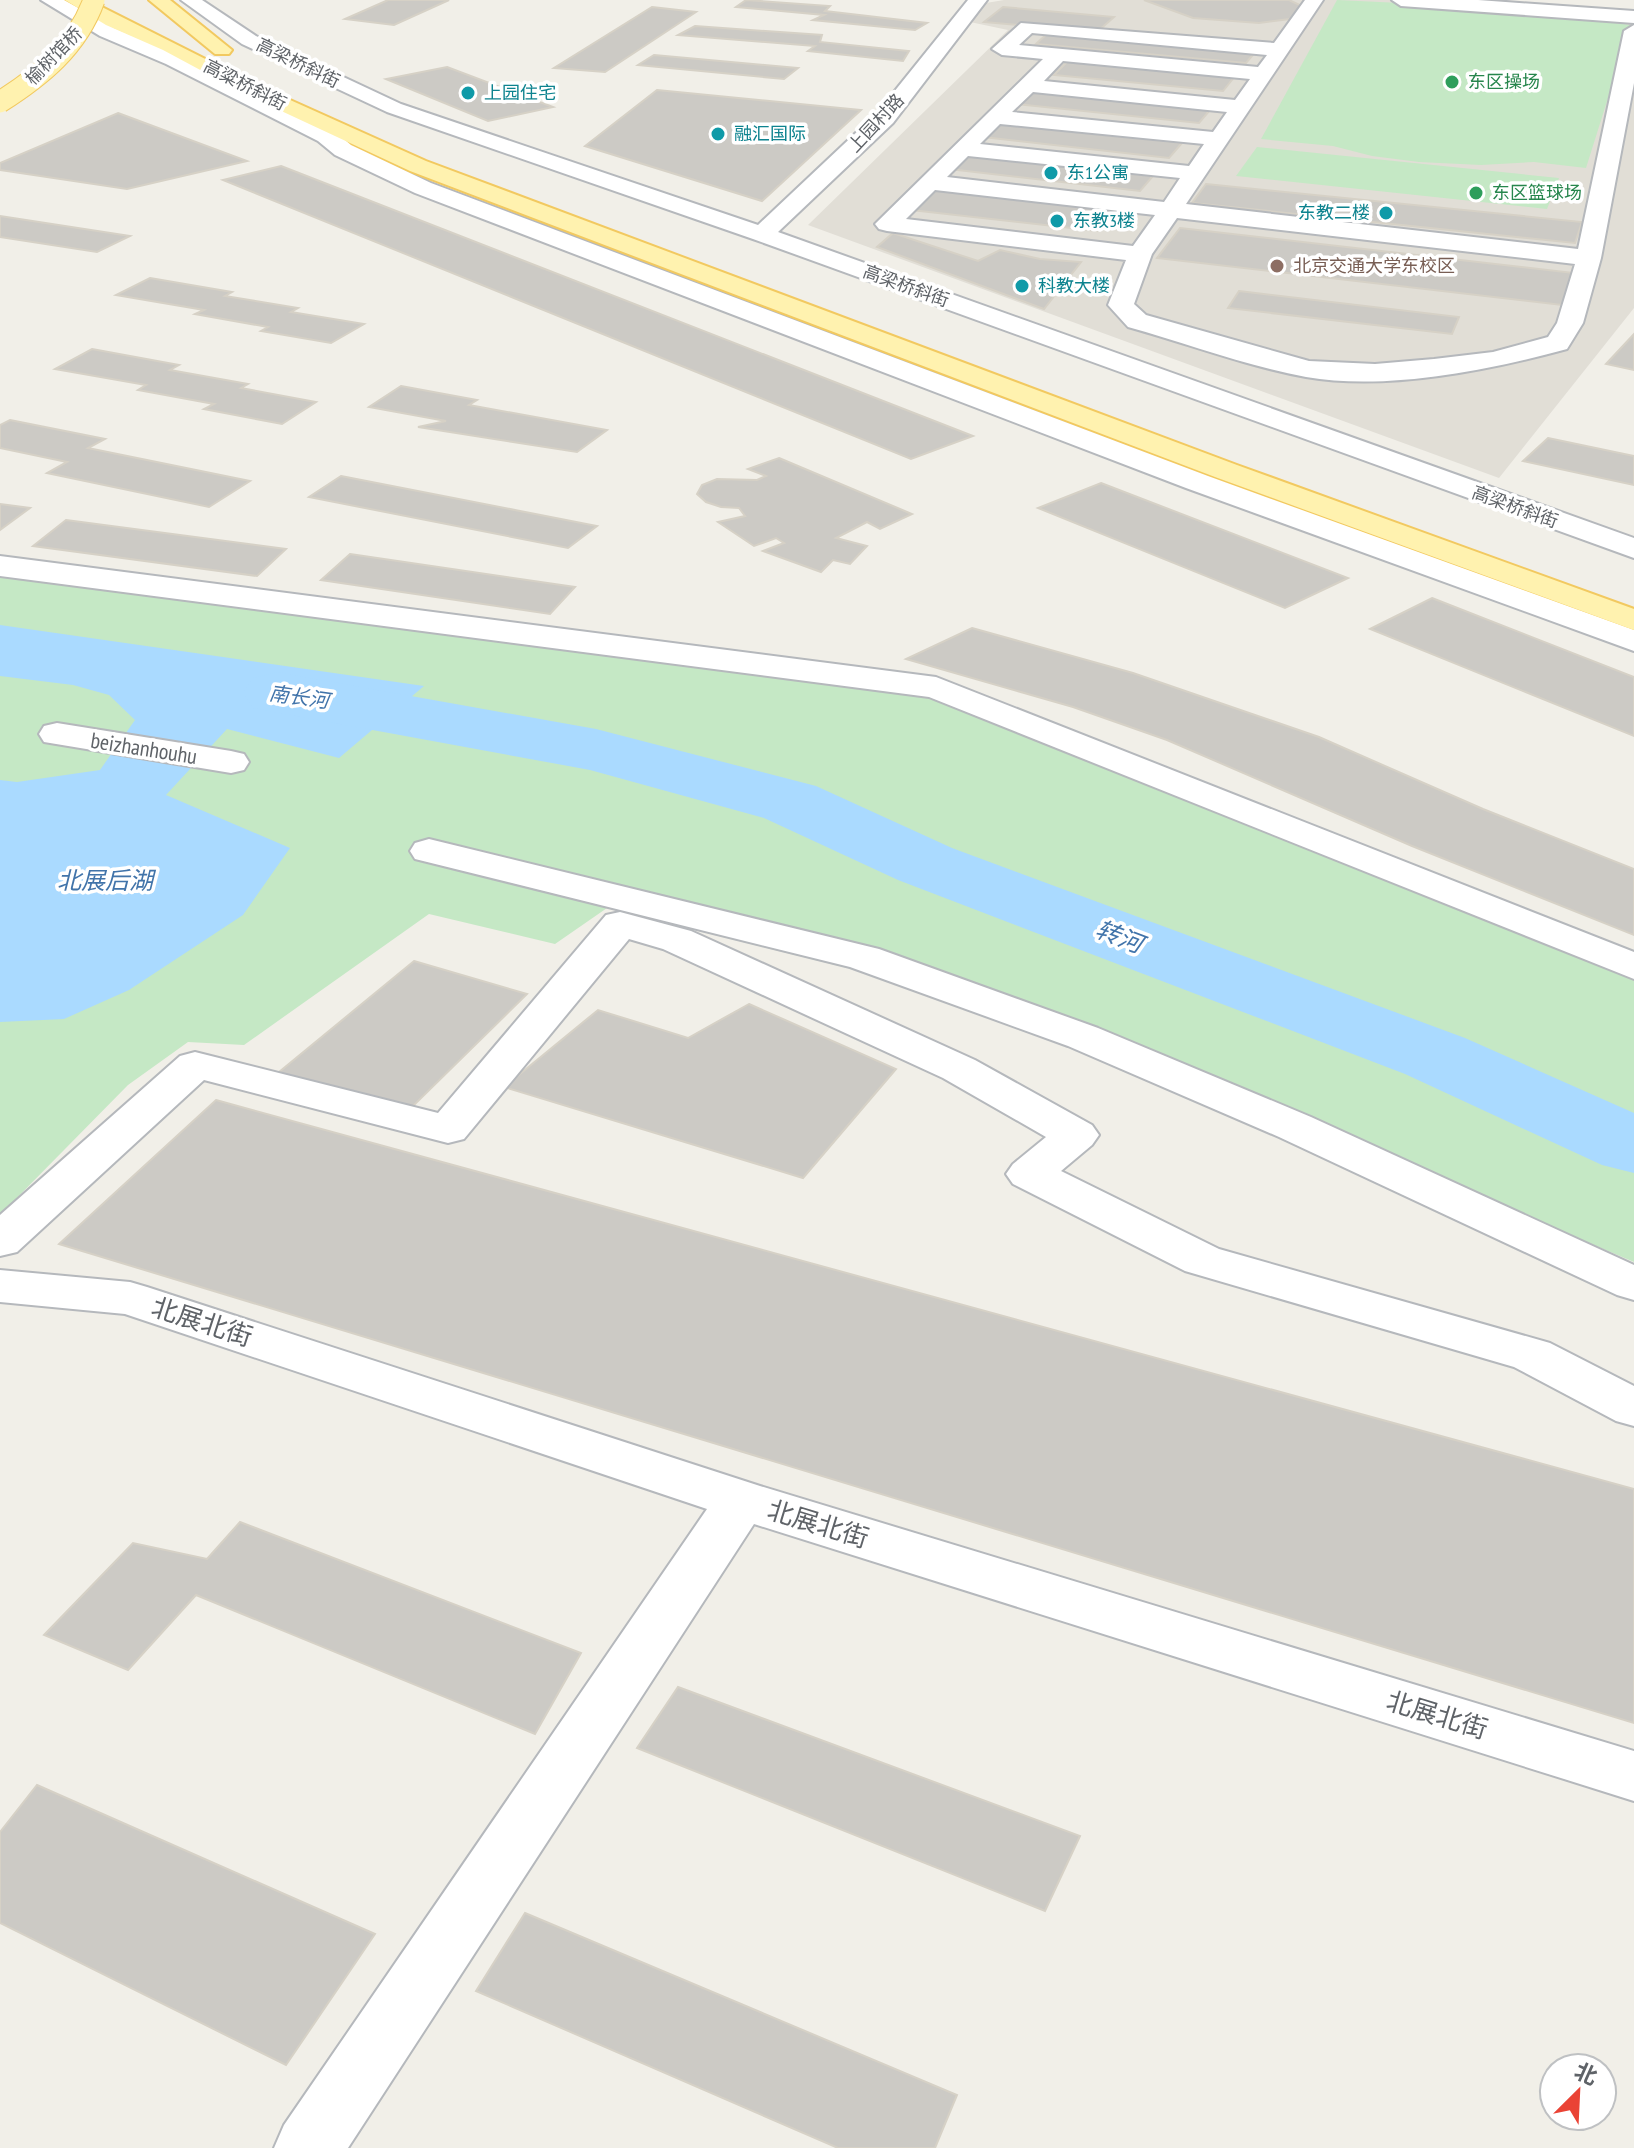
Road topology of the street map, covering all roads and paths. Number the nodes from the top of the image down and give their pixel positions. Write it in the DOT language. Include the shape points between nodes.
graph roads {
  1 [pos="50,0"];
  2 [pos="73,0"];
  3 [pos="94,0"];
  4 [pos="158,0"];
  5 [pos="190,0"];
  6 [pos="978,0"];
  7 [pos="986,0"];
  8 [pos="1314,0"];
  9 [pos="1401,0"];
  10 [pos="994,1"];
  11 [pos="1121,16"];
  12 [pos="1634,17"];
  13 [pos="1634,31"];
  14 [pos="1285,43"];
  15 [pos="1058,55"];
  16 [pos="1264,74"];
  17 [pos="0,82"];
  18 [pos="281,84"];
  19 [pos="1027,85"];
  20 [pos="0,102"];
  21 [pos="1241,107"];
  22 [pos="1626,107"];
  23 [pos="995,117"];
  24 [pos="1623,138"];
  25 [pos="1218,139"];
  26 [pos="963,149"];
  27 [pos="1194,173"];
  28 [pos="420,177"];
  29 [pos="929,182"];
  30 [pos="1168,210"];
  31 [pos="762,234"];
  32 [pos="1140,254"];
  33 [pos="1589,258"];
  34 [pos="1308,369"];
  35 [pos="1264,416"];
  36 [pos="1634,549"];
  37 [pos="0,566"];
  38 [pos="1634,596"];
  39 [pos="1634,620"];
  40 [pos="1634,641"];
  41 [pos="57,734"];
  42 [pos="231,762"];
  43 [pos="429,851"];
  44 [pos="1634,967"];
  45 [pos="0,1241"];
  46 [pos="1634,1284"];
  47 [pos="0,1286"];
  48 [pos="1634,1408"];
  49 [pos="741,1500"];
  50 [pos="1634,1776"];
  51 [pos="309,2148"];
  1 -- 28 [label="street" via="107,32"];
  2 -- 17 [label="main road, 榆树馆桥" via="70,19 44,50"];
  2 -- 28 [label="main road, 高粱桥斜街"];
  3 -- 20 [label="main road, 榆树馆桥, bridge" via="89,19 66,49 31,83"];
  4 -- 18 [label="main road, 高粱桥斜街" via="214,45"];
  5 -- 31 [label="street, 高梁桥斜街" via="262,47 394,108"];
  6 -- 31 [label="street, 上园村路" via="885,118"];
  7 -- 10 [label="street"];
  8 -- 14 [label="street"];
  9 -- 12 [label="street"];
  11 -- 14 [label="street"];
  13 -- 22 [label="street"];
  14 -- 15 [label="street" via="1028,27 1002,49"];
  14 -- 16 [label="street"];
  15 -- 16 [label="street"];
  15 -- 19 [label="street"];
  16 -- 21 [label="street"];
  18 -- 38 [label="main road, 高梁桥斜街" via="453,166"];
  19 -- 21 [label="street"];
  19 -- 23 [label="street"];
  21 -- 25 [label="street"];
  22 -- 24 [label="street"];
  23 -- 25 [label="street"];
  23 -- 26 [label="street"];
  24 -- 33 [label="street"];
  25 -- 27 [label="street"];
  26 -- 27 [label="street"];
  26 -- 29 [label="street"];
  27 -- 30 [label="street"];
  28 -- 39 [label="main road"];
  28 -- 40 [label="street" via="1197,482"];
  29 -- 30 [label="street"];
  29 -- 32 [label="street" via="887,224"];
  30 -- 32 [label="street"];
  30 -- 33 [label="street"];
  31 -- 35 [label="street, 高梁桥斜街"];
  32 -- 34 [label="street" via="1121,305 1137,321"];
  33 -- 34 [label="street" via="1570,323 1558,343 1494,360 1434,367 1375,372"];
  34 -- 35 [label="street" via="1285,401"];
  35 -- 36 [label="street, 高梁桥斜街"];
  37 -- 44 [label="street" via="936,687"];
  41 -- 42 [label="street, beizhanhouhu"];
  43 -- 46 [label="street" via="864,958 1098,1043 1295,1127"];
  45 -- 48 [label="street" via="195,1065 448,1129 620,924 677,940 959,1069 1076,1135 1029,1174 1202,1260 1532,1355"];
  47 -- 49 [label="street, 北展北街" via="130,1298"];
  49 -- 50 [label="street, 北展北街"];
  49 -- 51 [label="street"];
}
